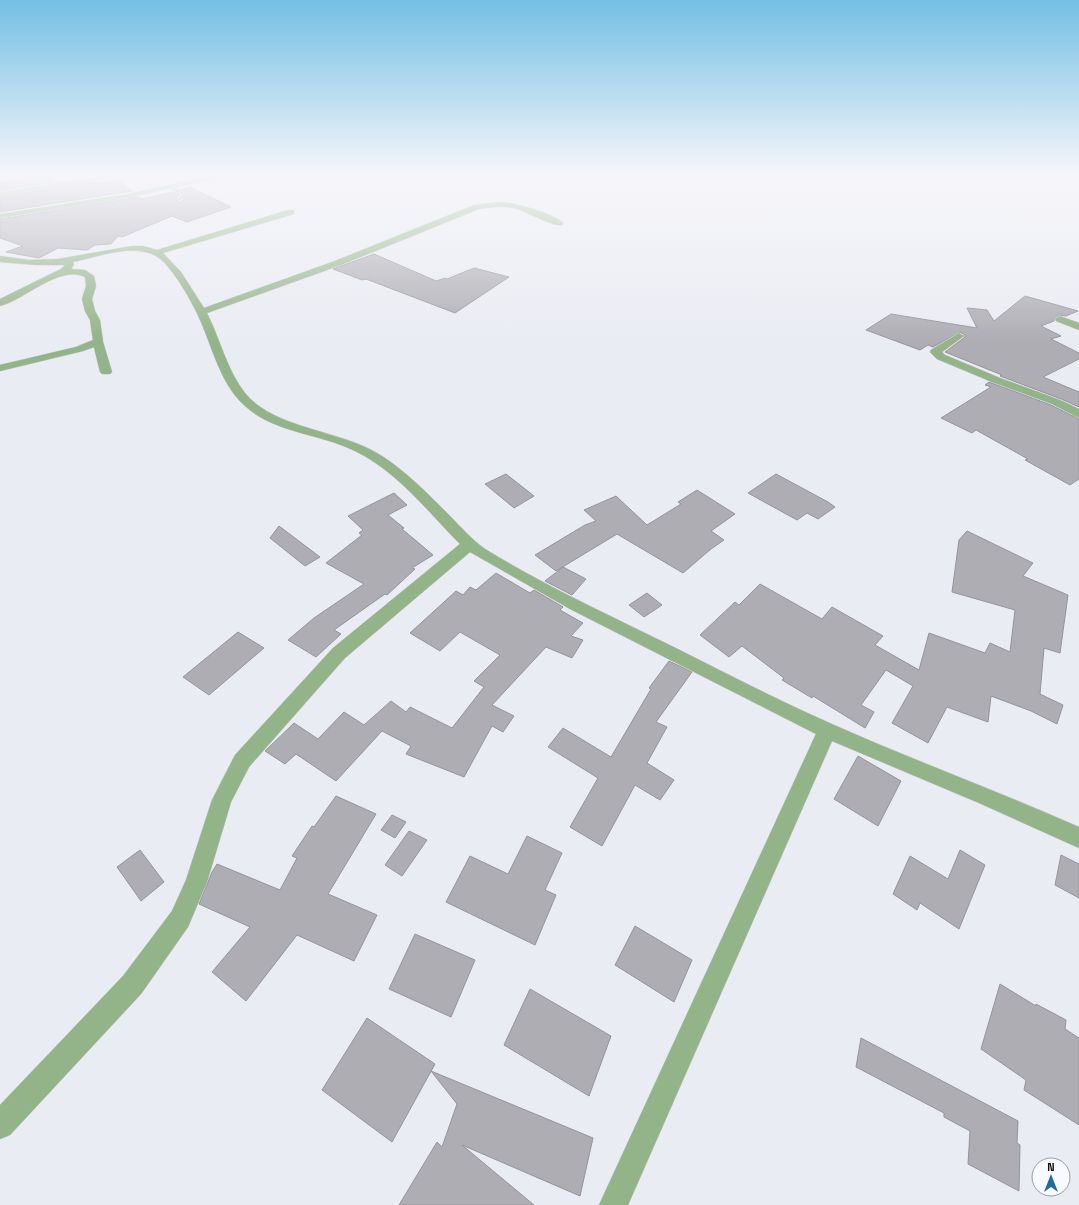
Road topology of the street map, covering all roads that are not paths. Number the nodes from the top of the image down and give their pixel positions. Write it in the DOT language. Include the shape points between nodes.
graph roads {
  1 [pos="231,230"];
  2 [pos="418,230"];
  3 [pos="156,253"];
  4 [pos="0,259"];
  5 [pos="66,266"];
  6 [pos="0,303"];
  7 [pos="201,312"];
  8 [pos="1060,319"];
  9 [pos="1079,327"];
  10 [pos="959,336"];
  11 [pos="98,342"];
  12 [pos="0,368"];
  13 [pos="106,372"];
  14 [pos="1079,414"];
  15 [pos="469,545"];
  16 [pos="827,731"];
  17 [pos="1079,838"];
  18 [pos="0,1125"];
  19 [pos="613,1205"];
  1 -- 3 [label="street"];
  2 -- 7 [label="street" via="338,263"];
  3 -- 5 [label="street" via="145,249 114,251"];
  3 -- 7 [label="street" via="175,270"];
  4 -- 5 [label="street"];
  5 -- 6 [label="street"];
  5 -- 11 [label="street" via="89,276 91,286 87,299 95,320"];
  7 -- 15 [label="street" via="236,389 247,402 276,420 344,441 369,453 396,471"];
  8 -- 9 [label="street"];
  10 -- 14 [label="street" via="935,352 941,357 1056,402"];
  11 -- 12 [label="street" via="79,350"];
  11 -- 13 [label="street"];
  15 -- 16 [label="street" via="611,624"];
  15 -- 18 [label="street" via="339,653 242,761 222,800 196,882 180,919 132,985"];
  16 -- 17 [label="street" via="1030,814"];
  16 -- 19 [label="street"];
}
